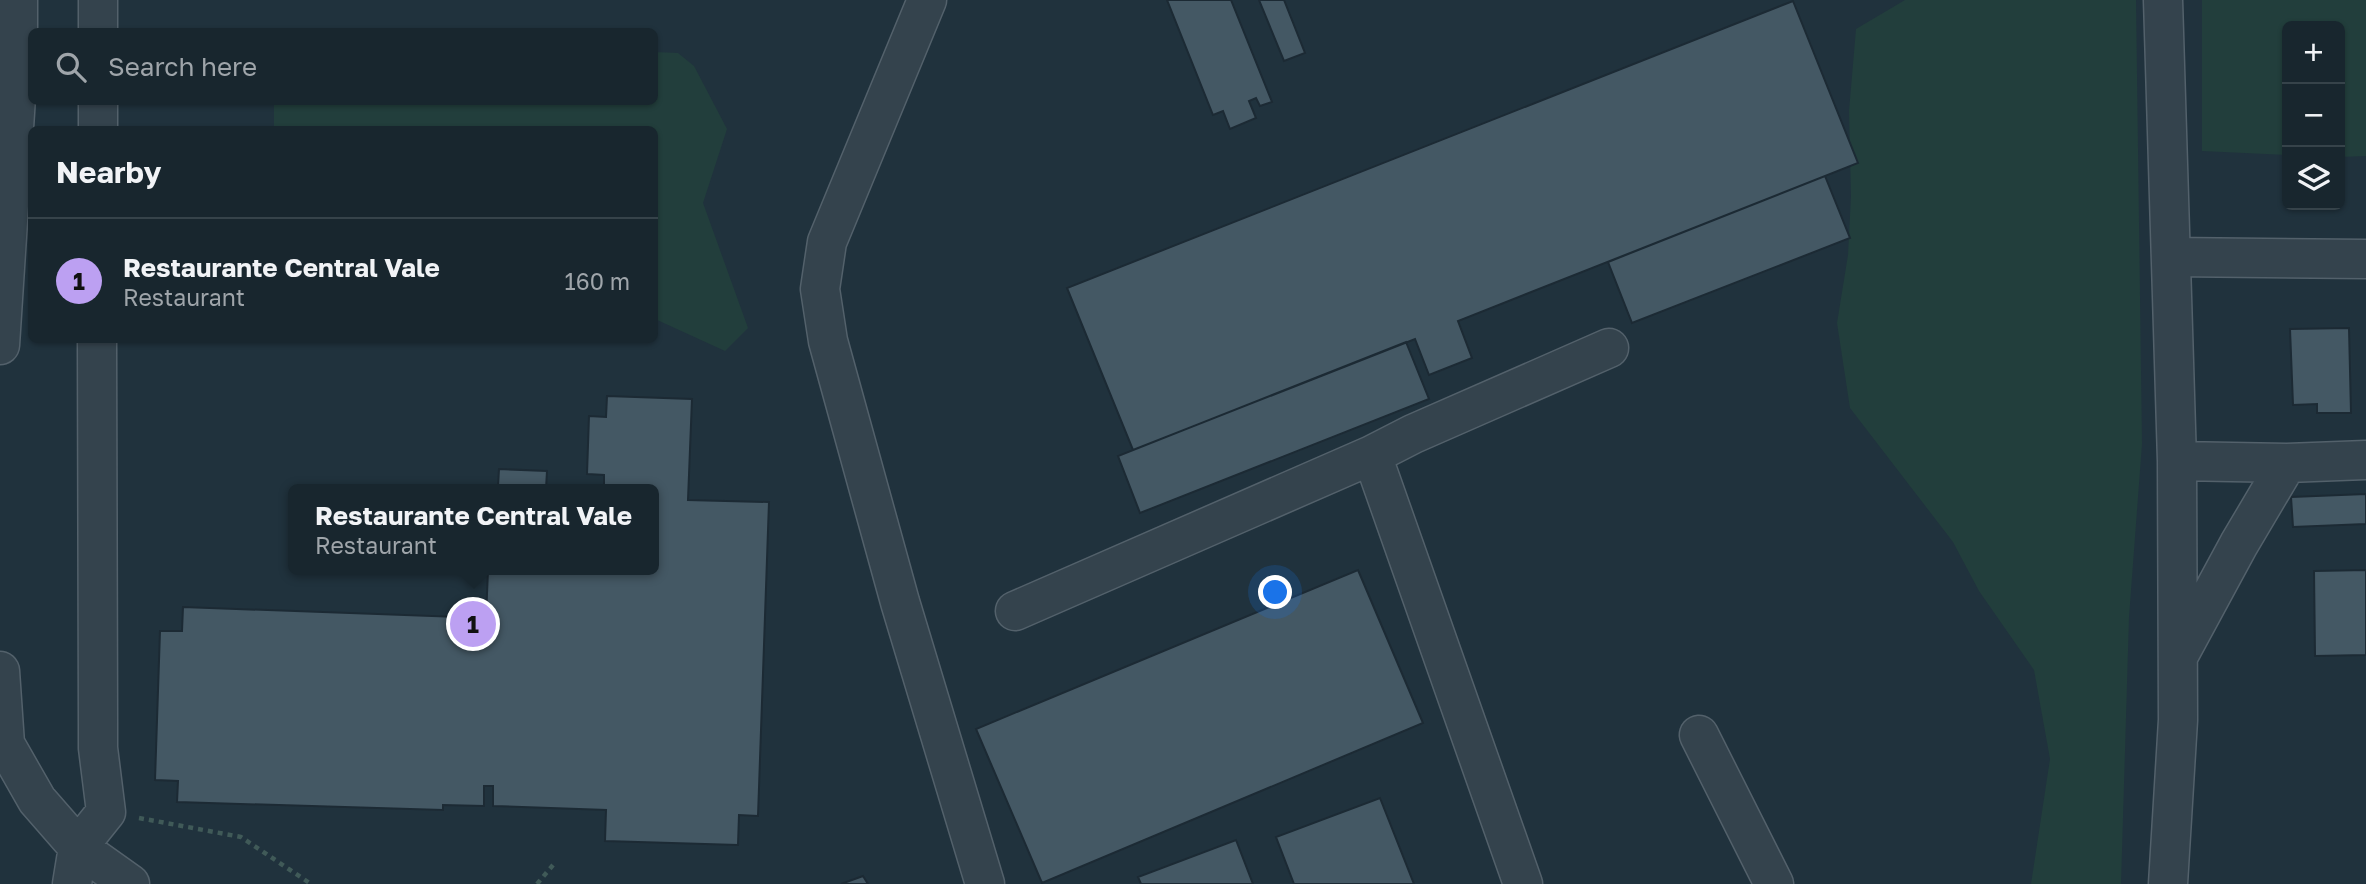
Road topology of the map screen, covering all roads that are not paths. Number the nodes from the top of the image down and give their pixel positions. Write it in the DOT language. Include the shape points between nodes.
graph roads {
  1 [pos="5,0"];
  2 [pos="18,0"];
  3 [pos="98,0"];
  4 [pos="927,0"];
  5 [pos="2163,0"];
  6 [pos="98,28"];
  7 [pos="0,39"];
  8 [pos="98,105"];
  9 [pos="98,126"];
  10 [pos="2172,257"];
  11 [pos="2366,259"];
  12 [pos="97,343"];
  13 [pos="0,345"];
  14 [pos="1609,348"];
  15 [pos="1372,455"];
  16 [pos="2366,460"];
  17 [pos="2177,461"];
  18 [pos="2287,464"];
  19 [pos="1015,611"];
  20 [pos="2177,658"];
  21 [pos="0,671"];
  22 [pos="1699,734"];
  23 [pos="78,847"];
  24 [pos="72,884"];
  25 [pos="130,884"];
  26 [pos="985,884"];
  27 [pos="1523,884"];
  28 [pos="1774,884"];
  29 [pos="2168,884"];
  1 -- 7 [label="lane"];
  2 -- 13 [label="lane"];
  3 -- 6 [label="lane"];
  4 -- 26 [label="lane" via="827,242 820,289 828,341 900,602"];
  5 -- 10 [label="lane"];
  8 -- 9 [label="lane"];
  10 -- 11 [label="lane"];
  10 -- 17 [label="lane"];
  12 -- 23 [label="lane" via="98,736 106,812"];
  14 -- 15 [label="lane"];
  15 -- 19 [label="lane"];
  15 -- 27 [label="lane"];
  16 -- 18 [label="lane"];
  17 -- 18 [label="lane"];
  17 -- 20 [label="lane"];
  18 -- 20 [label="lane"];
  20 -- 29 [label="lane"];
  21 -- 23 [label="lane" via="5,744 37,800"];
  22 -- 28 [label="lane"];
  23 -- 24 [label="lane"];
  23 -- 25 [label="lane"];
}
